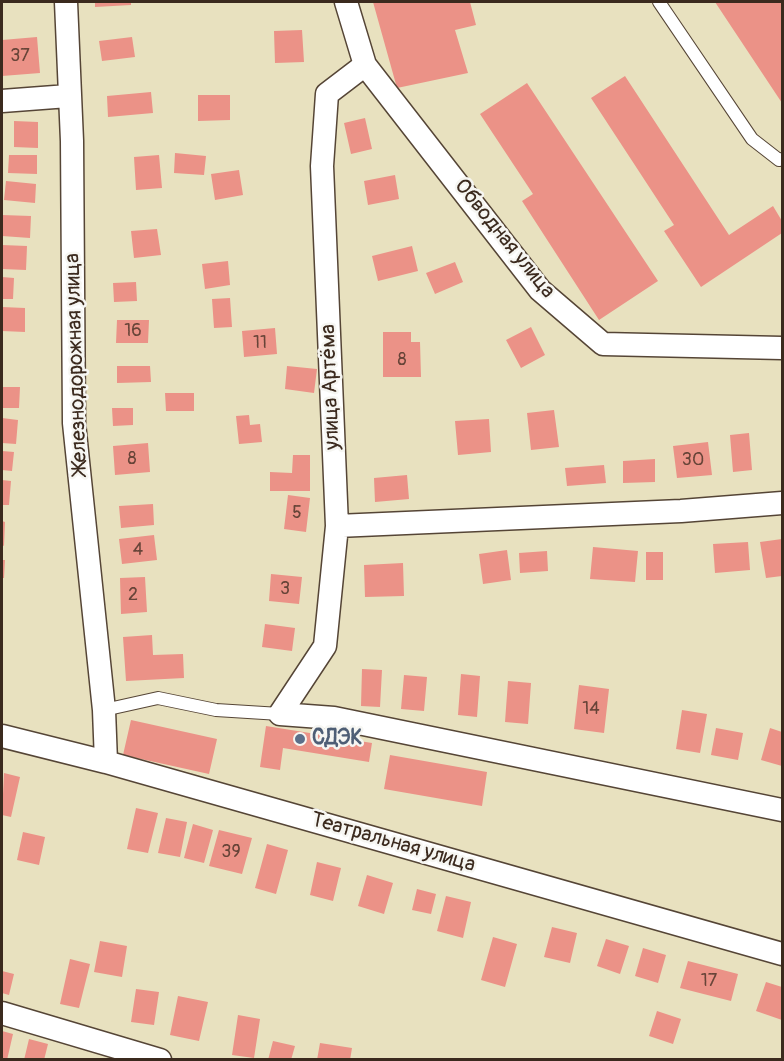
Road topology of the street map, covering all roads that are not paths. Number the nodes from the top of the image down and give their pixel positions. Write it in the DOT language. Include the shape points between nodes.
graph roads {
  1 [pos="66,2"];
  2 [pos="346,2"];
  3 [pos="659,2"];
  4 [pos="365,64"];
  5 [pos="68,96"];
  6 [pos="2,100"];
  7 [pos="783,159"];
  8 [pos="783,348"];
  9 [pos="783,503"];
  10 [pos="337,526"];
  11 [pos="104,710"];
  12 [pos="280,714"];
  13 [pos="2,736"];
  14 [pos="106,762"];
  15 [pos="783,810"];
  16 [pos="783,954"];
  17 [pos="2,1013"];
  18 [pos="160,1059"];
  1 -- 5 [label="street, Железнодорожная улица"];
  2 -- 4 [label="street, Обводная улица"];
  3 -- 7 [label="lane" via="752,139 779,160"];
  4 -- 8 [label="street, Обводная улица" via="540,290 603,344"];
  4 -- 10 [label="street, улица Артёма" via="327,94 322,156"];
  5 -- 6 [label="street"];
  5 -- 11 [label="street, Железнодорожная улица" via="72,141 74,423"];
  9 -- 10 [label="street"];
  10 -- 12 [label="street, улица Артёма" via="325,646"];
  11 -- 12 [label="lane" via="158,698 216,710"];
  11 -- 14 [label="street, Железнодорожная улица"];
  12 -- 15 [label="street" via="334,718"];
  13 -- 14 [label="street, Театральная улица"];
  14 -- 16 [label="street, Театральная улица"];
  17 -- 18 [label="street"];
}
